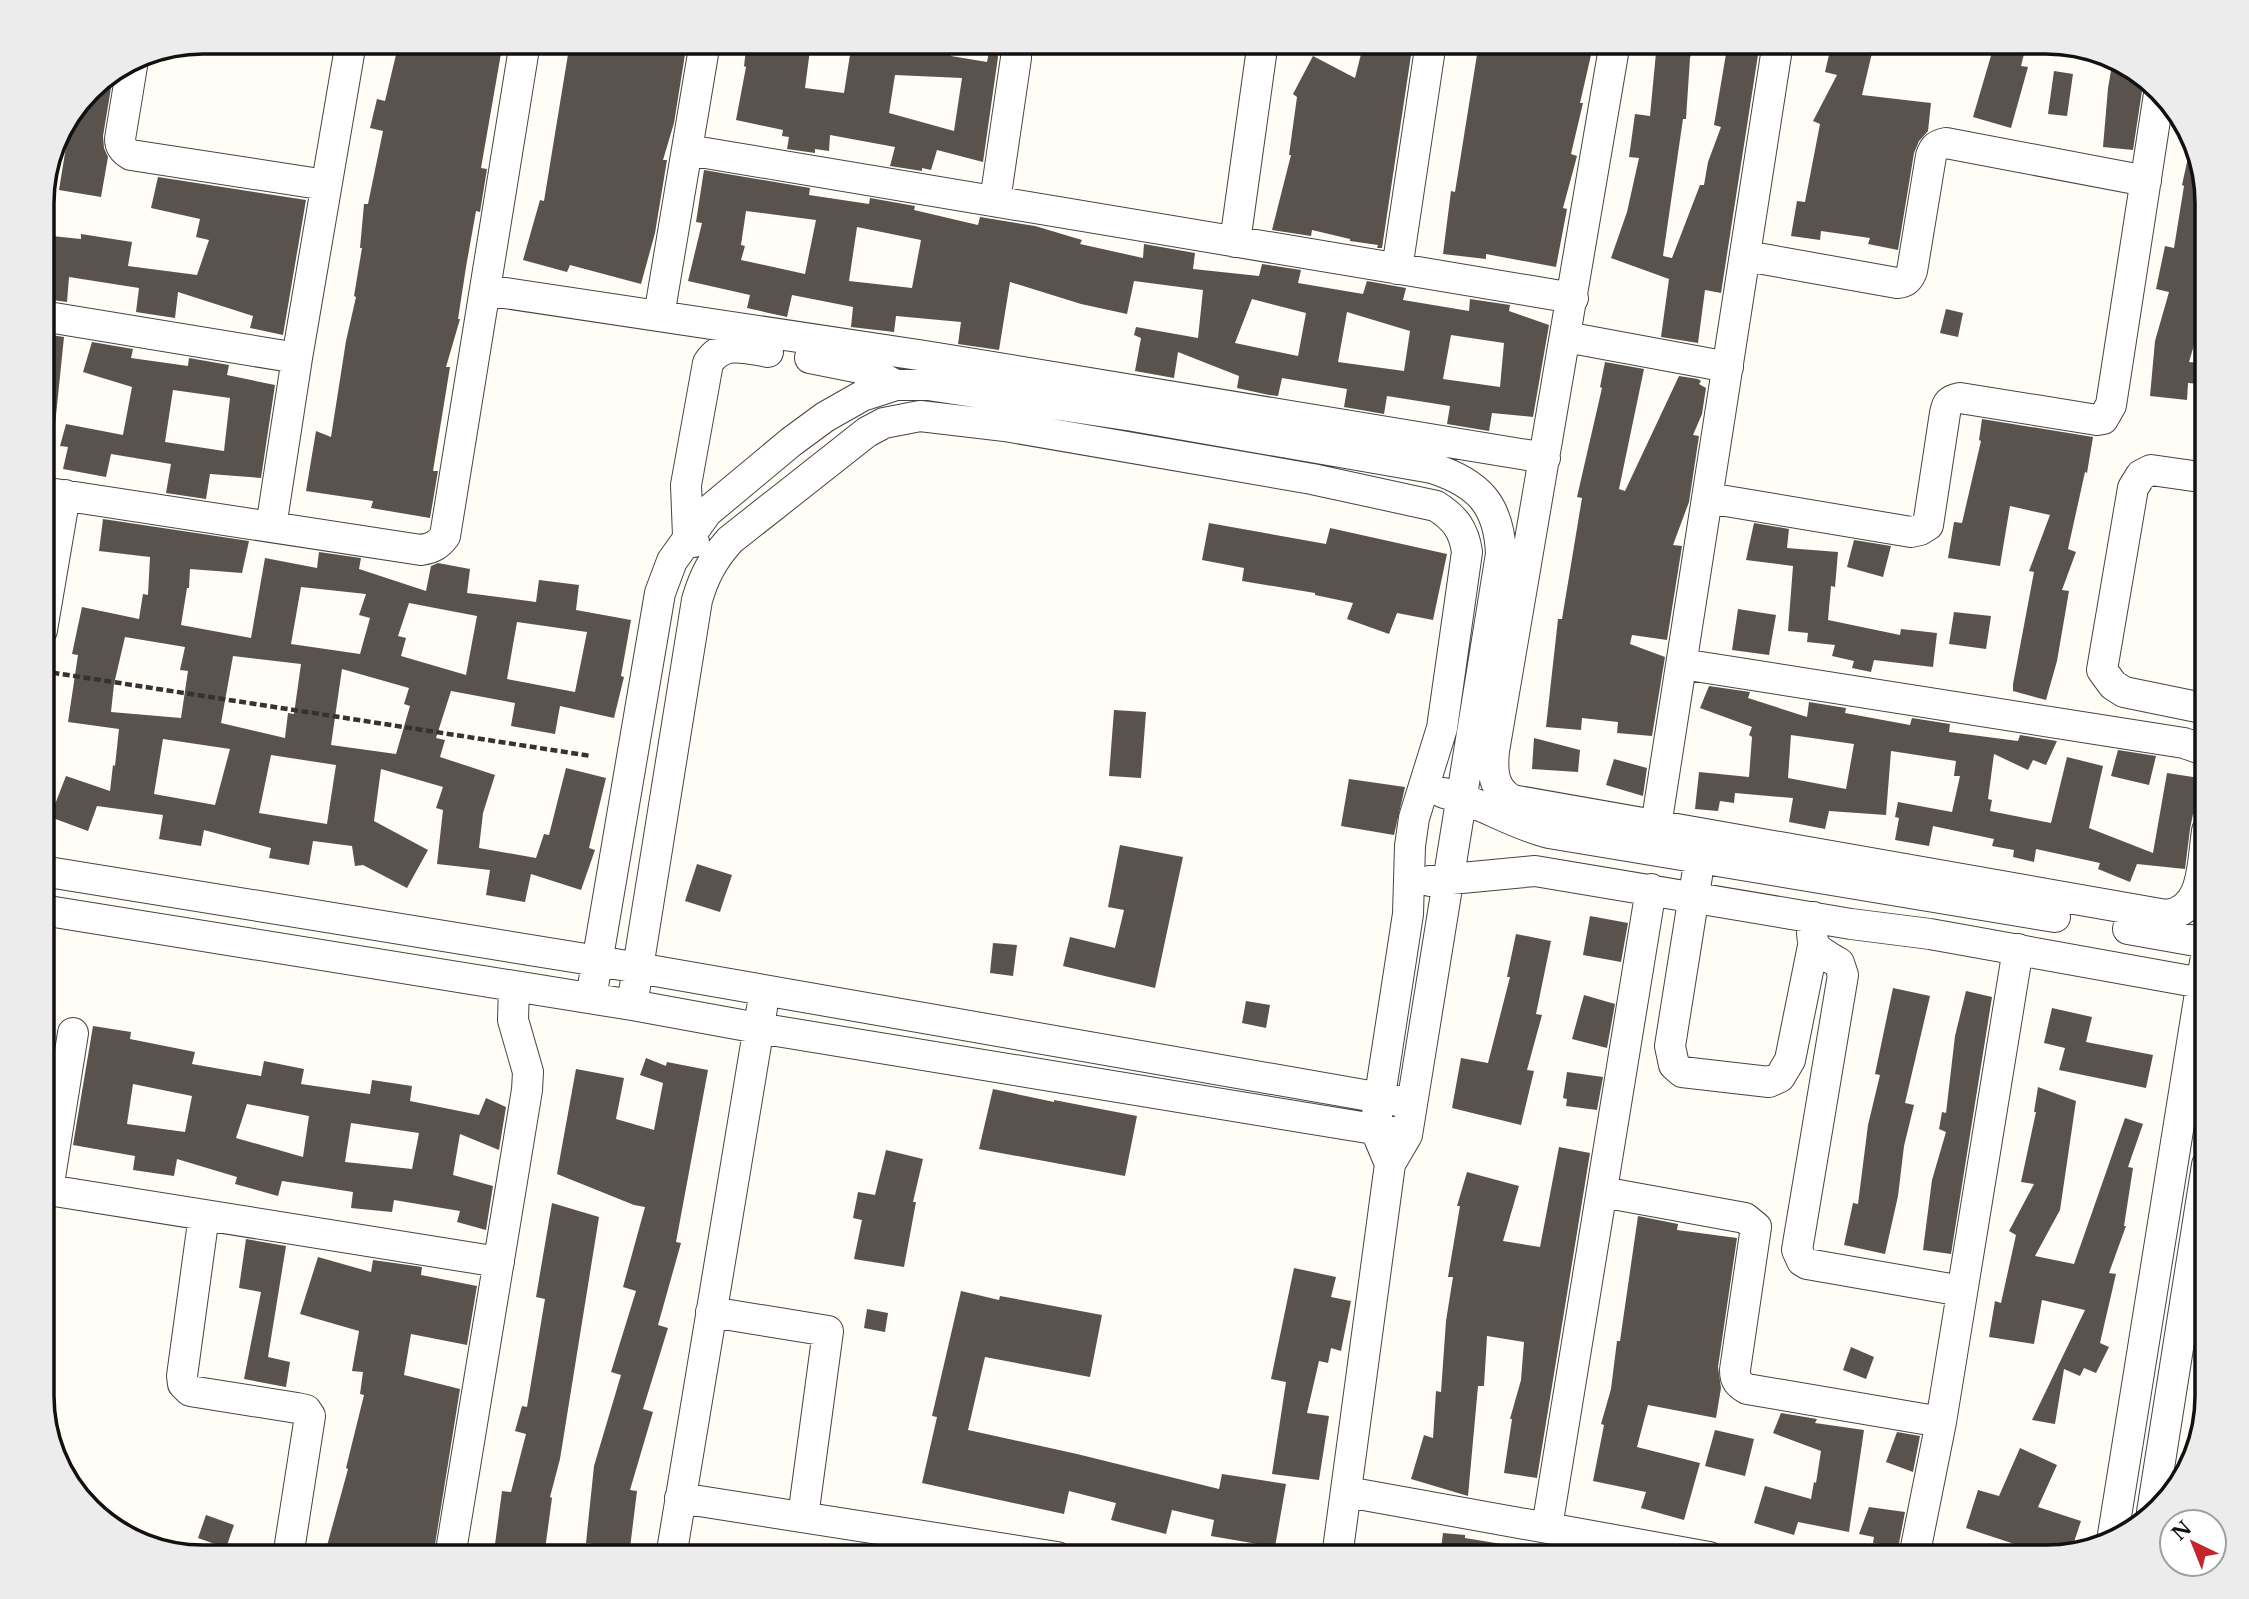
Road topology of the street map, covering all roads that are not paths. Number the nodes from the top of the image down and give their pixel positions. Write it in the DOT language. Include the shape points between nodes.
graph roads {
  1 [pos="1261,54"];
  2 [pos="1429,54"];
  3 [pos="1613,54"];
  4 [pos="1776,54"];
  5 [pos="349,55"];
  6 [pos="523,55"];
  7 [pos="703,55"];
  8 [pos="1016,55"];
  9 [pos="131,73"];
  10 [pos="2158,105"];
  11 [pos="688,150"];
  12 [pos="2146,181"];
  13 [pos="326,185"];
  14 [pos="995,201"];
  15 [pos="1235,242"];
  16 [pos="1746,256"];
  17 [pos="1397,269"];
  18 [pos="485,290"];
  19 [pos="1573,298"];
  20 [pos="659,316"];
  21 [pos="55,318"];
  22 [pos="1566,337"];
  23 [pos="297,358"];
  24 [pos="1728,367"];
  25 [pos="895,385"];
  26 [pos="900,419"];
  27 [pos="1461,444"];
  28 [pos="1318,448"];
  29 [pos="1545,458"];
  30 [pos="1454,475"];
  31 [pos="2195,476"];
  32 [pos="1312,479"];
  33 [pos="55,494"];
  34 [pos="1708,498"];
  35 [pos="271,527"];
  36 [pos="688,536"];
  37 [pos="712,560"];
  38 [pos="1508,597"];
  39 [pos="1682,664"];
  40 [pos="2195,707"];
  41 [pos="2195,747"];
  42 [pos="1423,787"];
  43 [pos="1463,798"];
  44 [pos="1656,826"];
  45 [pos="1700,859"];
  46 [pos="55,873"];
  47 [pos="1450,880"];
  48 [pos="1409,883"];
  49 [pos="1651,889"];
  50 [pos="1694,896"];
  51 [pos="2195,896"];
  52 [pos="55,912"];
  53 [pos="2127,919"];
  54 [pos="1813,931"];
  55 [pos="2195,939"];
  56 [pos="2018,949"];
  57 [pos="598,961"];
  58 [pos="638,968"];
  59 [pos="2195,981"];
  60 [pos="514,986"];
  61 [pos="765,990"];
  62 [pos="591,999"];
  63 [pos="632,1005"];
  64 [pos="758,1028"];
  65 [pos="73,1033"];
  66 [pos="2195,1038"];
  67 [pos="1380,1098"];
  68 [pos="1412,1103"];
  69 [pos="1375,1128"];
  70 [pos="55,1134"];
  71 [pos="1407,1135"];
  72 [pos="1390,1164"];
  73 [pos="55,1192"];
  74 [pos="1602,1192"];
  75 [pos="204,1214"];
  76 [pos="2195,1241"];
  77 [pos="499,1262"];
  78 [pos="1962,1291"];
  79 [pos="711,1312"];
  80 [pos="1941,1422"];
  81 [pos="1347,1492"];
  82 [pos="2154,1497"];
  83 [pos="680,1498"];
  84 [pos="803,1517"];
  85 [pos="1547,1527"];
  86 [pos="2114,1528"];
  87 [pos="902,1544"];
  88 [pos="290,1545"];
  89 [pos="452,1545"];
  90 [pos="673,1545"];
  91 [pos="1340,1545"];
  92 [pos="1644,1545"];
  93 [pos="1916,1545"];
  1 -- 15 [label="street"];
  2 -- 17 [label="street"];
  3 -- 19 [label="street"];
  4 -- 16 [label="street"];
  5 -- 13 [label="street"];
  6 -- 18 [label="street"];
  7 -- 11 [label="street"];
  8 -- 14 [label="street"];
  9 -- 13 [label="street" via="120,145 131,155"];
  10 -- 12 [label="street"];
  11 -- 14 [label="street"];
  11 -- 20 [label="street"];
  12 -- 16 [label="street" via="1938,145 1931,156 1912,271 1903,283"];
  12 -- 34 [label="street" via="2111,405 2103,419 1952,399 1945,413 1928,524 1912,532"];
  13 -- 23 [label="street"];
  14 -- 15 [label="street"];
  15 -- 17 [label="street"];
  16 -- 24 [label="street"];
  17 -- 19 [label="street"];
  18 -- 20 [label="street"];
  18 -- 35 [label="street" via="445,536 440,543 421,550"];
  19 -- 22 [label="street"];
  20 -- 27 [label="street"];
  21 -- 23 [label="street"];
  22 -- 24 [label="street"];
  22 -- 29 [label="street"];
  23 -- 35 [label="street"];
  24 -- 34 [label="street"];
  25 -- 26 [label="street"];
  25 -- 28 [label="street" via="928,385"];
  25 -- 36 [label="street" via="862,396 825,417 706,512"];
  25 -- 36 [label="street" via="844,364 730,346 720,350 708,363 686,485"];
  26 -- 32 [label="street" via="920,416 1005,426"];
  26 -- 37 [label="street" via="867,432 730,540"];
  27 -- 29 [label="street"];
  27 -- 30 [label="street"];
  28 -- 30 [label="street"];
  28 -- 32 [label="street"];
  29 -- 38 [label="street"];
  30 -- 38 [label="street" via="1492,509 1500,529"];
  31 -- 40 [label="street" via="2151,470 2141,475 2133,488 2102,670 2124,692"];
  32 -- 42 [label="street" via="1436,506 1455,520 1465,538 1467,552 1442,728"];
  33 -- 35 [label="street"];
  34 -- 39 [label="street"];
  36 -- 37 [label="street"];
  36 -- 57 [label="street" via="660,593"];
  37 -- 58 [label="street" via="697,600"];
  38 -- 43 [label="street"];
  38 -- 44 [label="street" via="1492,767 1498,788 1512,800"];
  39 -- 41 [label="street"];
  39 -- 44 [label="street"];
  42 -- 43 [label="street"];
  42 -- 48 [label="street" via="1414,818"];
  43 -- 45 [label="street" via="1526,827"];
  43 -- 47 [label="street"];
  44 -- 53 [label="street"];
  45 -- 50 [label="street"];
  45 -- 53 [label="street"];
  46 -- 57 [label="street"];
  47 -- 48 [label="street"];
  47 -- 49 [label="street" via="1535,871"];
  47 -- 68 [label="street"];
  48 -- 67 [label="street"];
  49 -- 50 [label="street"];
  49 -- 74 [label="street"];
  50 -- 54 [label="street"];
  50 -- 54 [label="street" via="1670,1046 1674,1065 1682,1072 1769,1082 1780,1077 1790,1060"];
  51 -- 53 [label="street" via="2178,914"];
  52 -- 60 [label="street"];
  53 -- 55 [label="street"];
  54 -- 56 [label="street"];
  54 -- 78 [label="street" via="1843,975 1799,1256 1807,1264"];
  56 -- 59 [label="street"];
  56 -- 78 [label="street"];
  57 -- 58 [label="street"];
  57 -- 62 [label="street"];
  58 -- 61 [label="street"];
  58 -- 63 [label="street"];
  60 -- 62 [label="street"];
  60 -- 77 [label="street" via="513,1020 528,1072"];
  61 -- 64 [label="street"];
  61 -- 67 [label="street"];
  62 -- 63 [label="street"];
  63 -- 64 [label="street"];
  64 -- 69 [label="street"];
  64 -- 79 [label="street"];
  65 -- 70 [label="street"];
  66 -- 86 [label="street"];
  67 -- 68 [label="street"];
  67 -- 69 [label="street"];
  68 -- 71 [label="street"];
  69 -- 71 [label="street"];
  69 -- 72 [label="street"];
  71 -- 72 [label="street"];
  72 -- 81 [label="street"];
  73 -- 75 [label="street"];
  74 -- 80 [label="street" via="1745,1218 1756,1227 1735,1370 1740,1385"];
  74 -- 85 [label="street"];
  75 -- 77 [label="street"];
  75 -- 88 [label="street" via="183,1384 190,1391 297,1408 310,1416"];
  76 -- 82 [label="street"];
  77 -- 89 [label="street"];
  78 -- 80 [label="street"];
  79 -- 83 [label="street"];
  79 -- 84 [label="street" via="828,1331"];
  80 -- 93 [label="street"];
  81 -- 85 [label="street"];
  81 -- 91 [label="street"];
  83 -- 84 [label="street"];
  83 -- 90 [label="street"];
  84 -- 87 [label="street"];
  85 -- 92 [label="street"];
}
